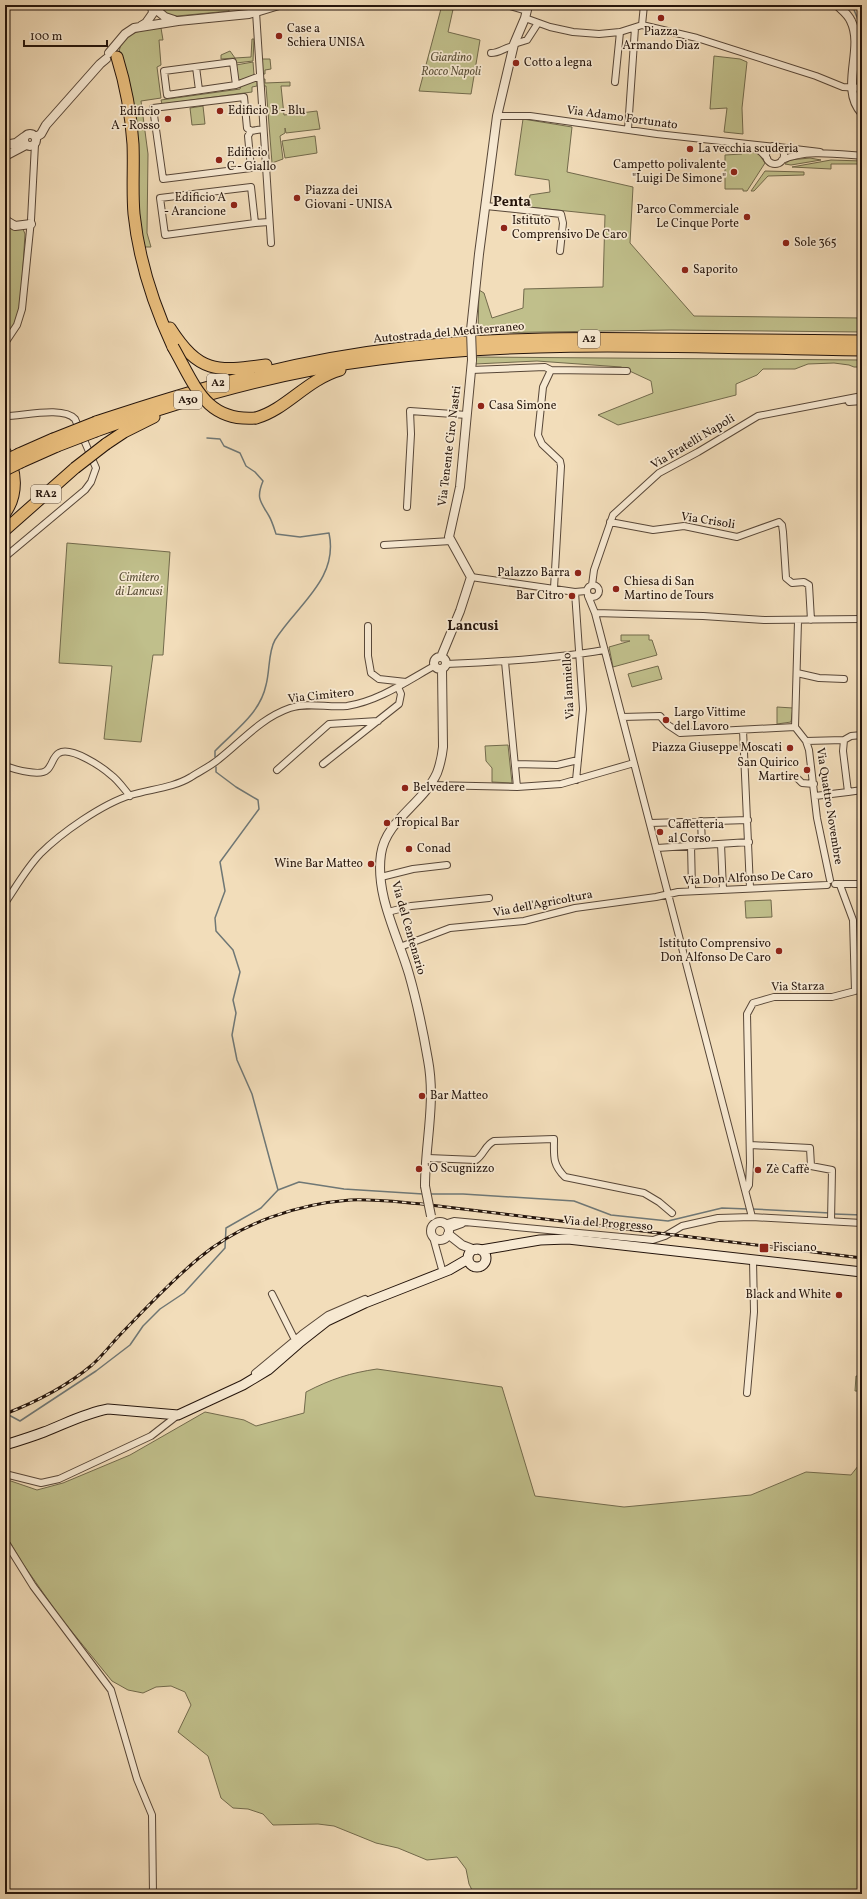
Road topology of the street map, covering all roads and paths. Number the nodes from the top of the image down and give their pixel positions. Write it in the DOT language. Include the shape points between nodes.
graph roads {
  1 [pos="279,5"];
  2 [pos="510,5"];
  3 [pos="644,5"];
  4 [pos="837,5"];
  5 [pos="153,6"];
  6 [pos="526,11"];
  7 [pos="256,12"];
  8 [pos="178,21"];
  9 [pos="538,23"];
  10 [pos="642,25"];
  11 [pos="140,27"];
  12 [pos="635,28"];
  13 [pos="620,32"];
  14 [pos="514,45"];
  15 [pos="491,53"];
  16 [pos="112,59"];
  17 [pos="196,67"];
  18 [pos="260,76"];
  19 [pos="615,82"];
  20 [pos="236,85"];
  21 [pos="858,88"];
  22 [pos="199,90"];
  23 [pos="862,113"];
  24 [pos="497,116"];
  25 [pos="263,129"];
  26 [pos="628,129"];
  27 [pos="251,131"];
  28 [pos="30,140"];
  29 [pos="744,144"];
  30 [pos="5,146"];
  31 [pos="776,147"];
  32 [pos="833,154"];
  33 [pos="5,156"];
  34 [pos="862,156"];
  35 [pos="767,158"];
  36 [pos="782,160"];
  37 [pos="486,206"];
  38 [pos="5,220"];
  39 [pos="269,222"];
  40 [pos="30,224"];
  41 [pos="255,224"];
  42 [pos="271,243"];
  43 [pos="560,251"];
  44 [pos="142,262"];
  45 [pos="862,338"];
  46 [pos="776,340"];
  47 [pos="862,341"];
  48 [pos="5,343"];
  49 [pos="495,348"];
  50 [pos="862,350"];
  51 [pos="344,356"];
  52 [pos="471,370"];
  53 [pos="551,370"];
  54 [pos="627,371"];
  55 [pos="283,376"];
  56 [pos="862,396"];
  57 [pos="844,400"];
  58 [pos="862,401"];
  59 [pos="467,414"];
  60 [pos="5,416"];
  61 [pos="96,427"];
  62 [pos="5,452"];
  63 [pos="20,458"];
  64 [pos="5,461"];
  65 [pos="5,470"];
  66 [pos="407,507"];
  67 [pos="5,513"];
  68 [pos="610,522"];
  69 [pos="5,530"];
  70 [pos="451,541"];
  71 [pos="384,545"];
  72 [pos="5,557"];
  73 [pos="471,577"];
  74 [pos="592,585"];
  75 [pos="554,588"];
  76 [pos="575,592"];
  77 [pos="587,593"];
  78 [pos="596,597"];
  79 [pos="595,614"];
  80 [pos="862,619"];
  81 [pos="811,620"];
  82 [pos="798,621"];
  83 [pos="368,626"];
  84 [pos="604,650"];
  85 [pos="578,654"];
  86 [pos="505,662"];
  87 [pos="441,666"];
  88 [pos="797,673"];
  89 [pos="844,679"];
  90 [pos="406,682"];
  91 [pos="398,687"];
  92 [pos="622,717"];
  93 [pos="378,722"];
  94 [pos="796,727"];
  95 [pos="744,730"];
  96 [pos="861,736"];
  97 [pos="844,740"];
  98 [pos="806,742"];
  99 [pos="578,760"];
  100 [pos="634,763"];
  101 [pos="323,764"];
  102 [pos="515,764"];
  103 [pos="5,766"];
  104 [pos="277,770"];
  105 [pos="798,779"];
  106 [pos="576,780"];
  107 [pos="814,784"];
  108 [pos="430,785"];
  109 [pos="517,787"];
  110 [pos="862,790"];
  111 [pos="848,792"];
  112 [pos="130,796"];
  113 [pos="815,796"];
  114 [pos="748,820"];
  115 [pos="701,821"];
  116 [pos="650,823"];
  117 [pos="748,842"];
  118 [pos="721,844"];
  119 [pos="702,845"];
  120 [pos="691,846"];
  121 [pos="657,848"];
  122 [pos="447,865"];
  123 [pos="381,877"];
  124 [pos="833,883"];
  125 [pos="862,884"];
  126 [pos="750,888"];
  127 [pos="692,890"];
  128 [pos="723,890"];
  129 [pos="669,894"];
  130 [pos="489,898"];
  131 [pos="5,903"];
  132 [pos="388,912"];
  133 [pos="400,946"];
  134 [pos="855,991"];
  135 [pos="862,994"];
  136 [pos="750,1145"];
  137 [pos="428,1158"];
  138 [pos="746,1190"];
  139 [pos="672,1213"];
  140 [pos="751,1215"];
  141 [pos="431,1216"];
  142 [pos="831,1219"];
  143 [pos="862,1223"];
  144 [pos="444,1230"];
  145 [pos="432,1234"];
  146 [pos="514,1245"];
  147 [pos="473,1254"];
  148 [pos="752,1259"];
  149 [pos="482,1264"];
  150 [pos="446,1271"];
  151 [pos="862,1272"];
  152 [pos="395,1291"];
  153 [pos="272,1294"];
  154 [pos="295,1340"];
  155 [pos="253,1374"];
  156 [pos="748,1393"];
  157 [pos="178,1415"];
  158 [pos="5,1445"];
  159 [pos="5,1474"];
  160 [pos="5,1541"];
  161 [pos="153,1894"];
  1 -- 7 [label="street"];
  2 -- 6 [label="street"];
  3 -- 10 [label="street"];
  4 -- 21 [label="street" via="852,22"];
  5 -- 8 [label="street" via="165,17"];
  5 -- 11 [label="street" via="150,18"];
  6 -- 9 [label="street"];
  6 -- 14 [label="street, Via Tenente Ciro Nastri"];
  7 -- 8 [label="street"];
  7 -- 18 [label="street"];
  8 -- 11 [label="street"];
  9 -- 13 [label="street" via="573,32"];
  9 -- 14 [label="street" via="527,40"];
  10 -- 12 [label="street"];
  10 -- 21 [label="street" via="697,38 843,87"];
  11 -- 16 [label="street" via="134,28 121,39"];
  12 -- 13 [label="street"];
  12 -- 26 [label="street"];
  13 -- 19 [label="street"];
  14 -- 15 [label="street" via="500,53"];
  14 -- 24 [label="street, Via Tenente Ciro Nastri"];
  16 -- 28 [label="street" via="93,71"];
  16 -- 44 [label="highway" via="123,77 127,92 133,144 134,212"];
  17 -- 20 [label="street" via="233,62"];
  17 -- 22 [label="street"];
  17 -- 22 [label="street" via="164,71 167,95"];
  18 -- 20 [label="street"];
  18 -- 25 [label="street"];
  20 -- 22 [label="street"];
  21 -- 23 [label="street" via="855,101"];
  24 -- 26 [label="street, Via Adamo Fortunato" via="530,116"];
  24 -- 37 [label="street, Via Tenente Ciro Nastri"];
  25 -- 27 [label="street"];
  25 -- 39 [label="street"];
  26 -- 29 [label="street, Via Adamo Fortunato"];
  27 -- 27 [label="street" via="247,128 244,97 153,108 162,179 251,168 248,136"];
  28 -- 30 [label="street"];
  28 -- 33 [label="street"];
  28 -- 40 [label="street" via="35,163"];
  29 -- 31 [label="street, Via Adamo Fortunato"];
  29 -- 35 [label="street, Via Adamo Fortunato"];
  31 -- 32 [label="street, Via Adamo Fortunato"];
  31 -- 35 [label="street" via="768,150"];
  31 -- 36 [label="street" via="783,153"];
  32 -- 34 [label="street, Via Adamo Fortunato"];
  32 -- 36 [label="street, Via Adamo Fortunato" via="795,156"];
  35 -- 36 [label="street" via="773,164"];
  37 -- 43 [label="street" via="561,214 563,223"];
  37 -- 52 [label="street, Via Tenente Ciro Nastri, bridge" via="471,330"];
  38 -- 40 [label="street" via="15,226"];
  39 -- 41 [label="street"];
  39 -- 42 [label="street"];
  40 -- 48 [label="street" via="21,318"];
  41 -- 41 [label="street" via="165,235 160,198 251,187"];
  44 -- 49 [label="highway, bridge" via="150,294 173,347 201,395 209,405 228,416 240,419 256,418 273,411 309,384 339,370 478,353"];
  44 -- 51 [label="highway" via="170,328 190,355 203,364 226,369 315,357"];
  45 -- 46 [label="highway" via="802,337"];
  46 -- 47 [label="highway, Autostrada del Mediterraneo / A2"];
  46 -- 51 [label="highway, Autostrada del Mediterraneo / A2" via="496,340 403,347"];
  49 -- 50 [label="highway, Autostrada del Mediterraneo / A2"];
  49 -- 55 [label="highway, Autostrada del Mediterraneo / A2" via="378,359"];
  51 -- 61 [label="highway, Autostrada del Mediterraneo / A2" via="240,377 183,393"];
  52 -- 53 [label="street" via="545,367"];
  52 -- 59 [label="street, Via Tenente Ciro Nastri"];
  53 -- 54 [label="street"];
  53 -- 75 [label="street" via="543,387 538,435 542,444 560,461 561,466"];
  55 -- 61 [label="highway, A30" via="242,385"];
  55 -- 69 [label="highway, RA2, bridge" via="268,383 165,412 124,432 75,468"];
  56 -- 57 [label="street, Via Fratelli Napoli"];
  57 -- 58 [label="street, Via Fratelli Napoli" via="852,403"];
  57 -- 68 [label="street, Via Fratelli Napoli" via="770,413 751,419 659,473 613,515"];
  59 -- 66 [label="street" via="410,411"];
  59 -- 70 [label="street, Via Tenente Ciro Nastri" via="460,488 449,536"];
  60 -- 72 [label="street" via="59,412 72,416 96,468 85,490"];
  61 -- 63 [label="highway, A30, bridge"];
  62 -- 67 [label="highway" via="14,477 14,494"];
  63 -- 64 [label="highway, A30, bridge"];
  63 -- 65 [label="highway, A30, bridge"];
  68 -- 74 [label="street, Via Fratelli Napoli" via="594,570"];
  68 -- 81 [label="street, Via Crisoli" via="653,530 684,526 737,537 779,522 783,532 786,578 792,583 804,582 809,585"];
  70 -- 71 [label="street"];
  70 -- 73 [label="street"];
  73 -- 75 [label="street"];
  73 -- 87 [label="street" via="441,657 436,659"];
  74 -- 77 [label="street" via="588,587"];
  74 -- 78 [label="street" via="599,589"];
  75 -- 76 [label="street"];
  76 -- 77 [label="street"];
  76 -- 85 [label="street, Via Ianniello"];
  77 -- 78 [label="street"];
  77 -- 79 [label="street"];
  78 -- 79 [label="street"];
  79 -- 82 [label="street"];
  79 -- 84 [label="street"];
  80 -- 81 [label="street"];
  81 -- 82 [label="street"];
  82 -- 88 [label="street"];
  83 -- 90 [label="street" via="371,673 379,679"];
  84 -- 85 [label="street"];
  84 -- 92 [label="street"];
  85 -- 86 [label="street"];
  85 -- 99 [label="street, Via Ianniello" via="583,709"];
  86 -- 87 [label="street"];
  86 -- 102 [label="street"];
  87 -- 90 [label="street, Via Cimitero"];
  87 -- 108 [label="street, Via del Centenario" via="444,747 437,773"];
  88 -- 89 [label="street" via="819,678"];
  88 -- 94 [label="street"];
  90 -- 91 [label="street, Via Cimitero"];
  91 -- 93 [label="street" via="401,694 399,704"];
  91 -- 112 [label="street, Via Cimitero" via="367,701 346,706 292,708 272,715 218,760 189,778"];
  92 -- 95 [label="street" via="660,716 680,733"];
  92 -- 100 [label="street"];
  93 -- 101 [label="street"];
  93 -- 104 [label="street" via="329,724"];
  94 -- 95 [label="street"];
  94 -- 98 [label="street, Via Quattro Novembre"];
  95 -- 114 [label="street"];
  96 -- 97 [label="street" via="851,736"];
  97 -- 98 [label="street"];
  97 -- 111 [label="street"];
  98 -- 107 [label="street, Via Quattro Novembre"];
  99 -- 102 [label="street" via="557,765"];
  99 -- 106 [label="street, Via Ianniello"];
  100 -- 106 [label="street"];
  100 -- 116 [label="street"];
  102 -- 109 [label="street"];
  103 -- 112 [label="street" via="41,773 47,771 58,753 74,752 112,775"];
  105 -- 107 [label="street" via="802,783"];
  106 -- 109 [label="street" via="561,784"];
  107 -- 113 [label="street, Via Quattro Novembre"];
  108 -- 109 [label="street"];
  108 -- 123 [label="street, Via del Centenario" via="389,832 381,855"];
  110 -- 111 [label="street"];
  111 -- 113 [label="street"];
  112 -- 131 [label="street, Via Cimitero" via="100,809 40,854"];
  113 -- 124 [label="street, Via Quattro Novembre" via="817,818"];
  114 -- 115 [label="street"];
  114 -- 117 [label="street"];
  115 -- 116 [label="street"];
  115 -- 119 [label="street"];
  116 -- 121 [label="street"];
  117 -- 118 [label="street"];
  117 -- 126 [label="street"];
  118 -- 119 [label="street"];
  118 -- 128 [label="street"];
  119 -- 120 [label="street"];
  120 -- 121 [label="street"];
  120 -- 127 [label="street"];
  121 -- 129 [label="street"];
  122 -- 123 [label="street" via="413,869"];
  123 -- 132 [label="street, Via del Centenario"];
  124 -- 125 [label="street, Via Don Alfonso De Caro"];
  124 -- 126 [label="street, Via Don Alfonso De Caro"];
  124 -- 134 [label="street" via="853,920"];
  126 -- 128 [label="street, Via Don Alfonso De Caro"];
  127 -- 128 [label="street, Via Don Alfonso De Caro"];
  127 -- 129 [label="street, Via Don Alfonso De Caro"];
  129 -- 133 [label="street, Via dell'Agricoltura" via="575,908 524,921 450,928"];
  129 -- 138 [label="street"];
  130 -- 132 [label="street" via="411,906"];
  132 -- 133 [label="street, Via del Centenario"];
  133 -- 137 [label="street, Via del Centenario" via="417,1006 428,1061 431,1086"];
  134 -- 135 [label="street"];
  134 -- 136 [label="street, Via Starza" via="832,997 774,997 753,1003 747,1014"];
  136 -- 138 [label="street, Via Starza" via="749,1184"];
  136 -- 142 [label="street" via="810,1148 811,1166 832,1170"];
  137 -- 139 [label="street" via="476,1160 488,1144 494,1141 554,1139 556,1169 565,1177 644,1193"];
  137 -- 141 [label="street, Via del Centenario, bridge" via="425,1186"];
  138 -- 140 [label="street"];
  140 -- 142 [label="street, Via del Progresso"];
  140 -- 144 [label="street, Via del Progresso" via="697,1222 653,1240 468,1223"];
  141 -- 144 [label="street"];
  141 -- 145 [label="street, Via del Centenario"];
  142 -- 143 [label="street, Via del Progresso"];
  144 -- 145 [label="street" via="439,1240"];
  144 -- 145 [label="street" via="434,1225"];
  144 -- 147 [label="street"];
  145 -- 150 [label="street"];
  146 -- 147 [label="main road"];
  146 -- 148 [label="main road" via="540,1240 568,1239"];
  146 -- 149 [label="main road"];
  147 -- 149 [label="main road" via="485,1254"];
  147 -- 149 [label="main road" via="470,1264"];
  147 -- 150 [label="main road"];
  148 -- 151 [label="main road"];
  148 -- 156 [label="street" via="754,1312"];
  149 -- 150 [label="main road"];
  150 -- 152 [label="main road"];
  152 -- 154 [label="street" via="388,1290 328,1314"];
  152 -- 157 [label="main road" via="327,1321 268,1370 243,1385"];
  153 -- 154 [label="street"];
  154 -- 155 [label="street"];
  157 -- 158 [label="main road" via="108,1409 96,1411"];
  157 -- 159 [label="street" via="151,1436 59,1479 41,1483"];
  160 -- 161 [label="street" via="33,1586 111,1690 137,1779 152,1815"];
}
